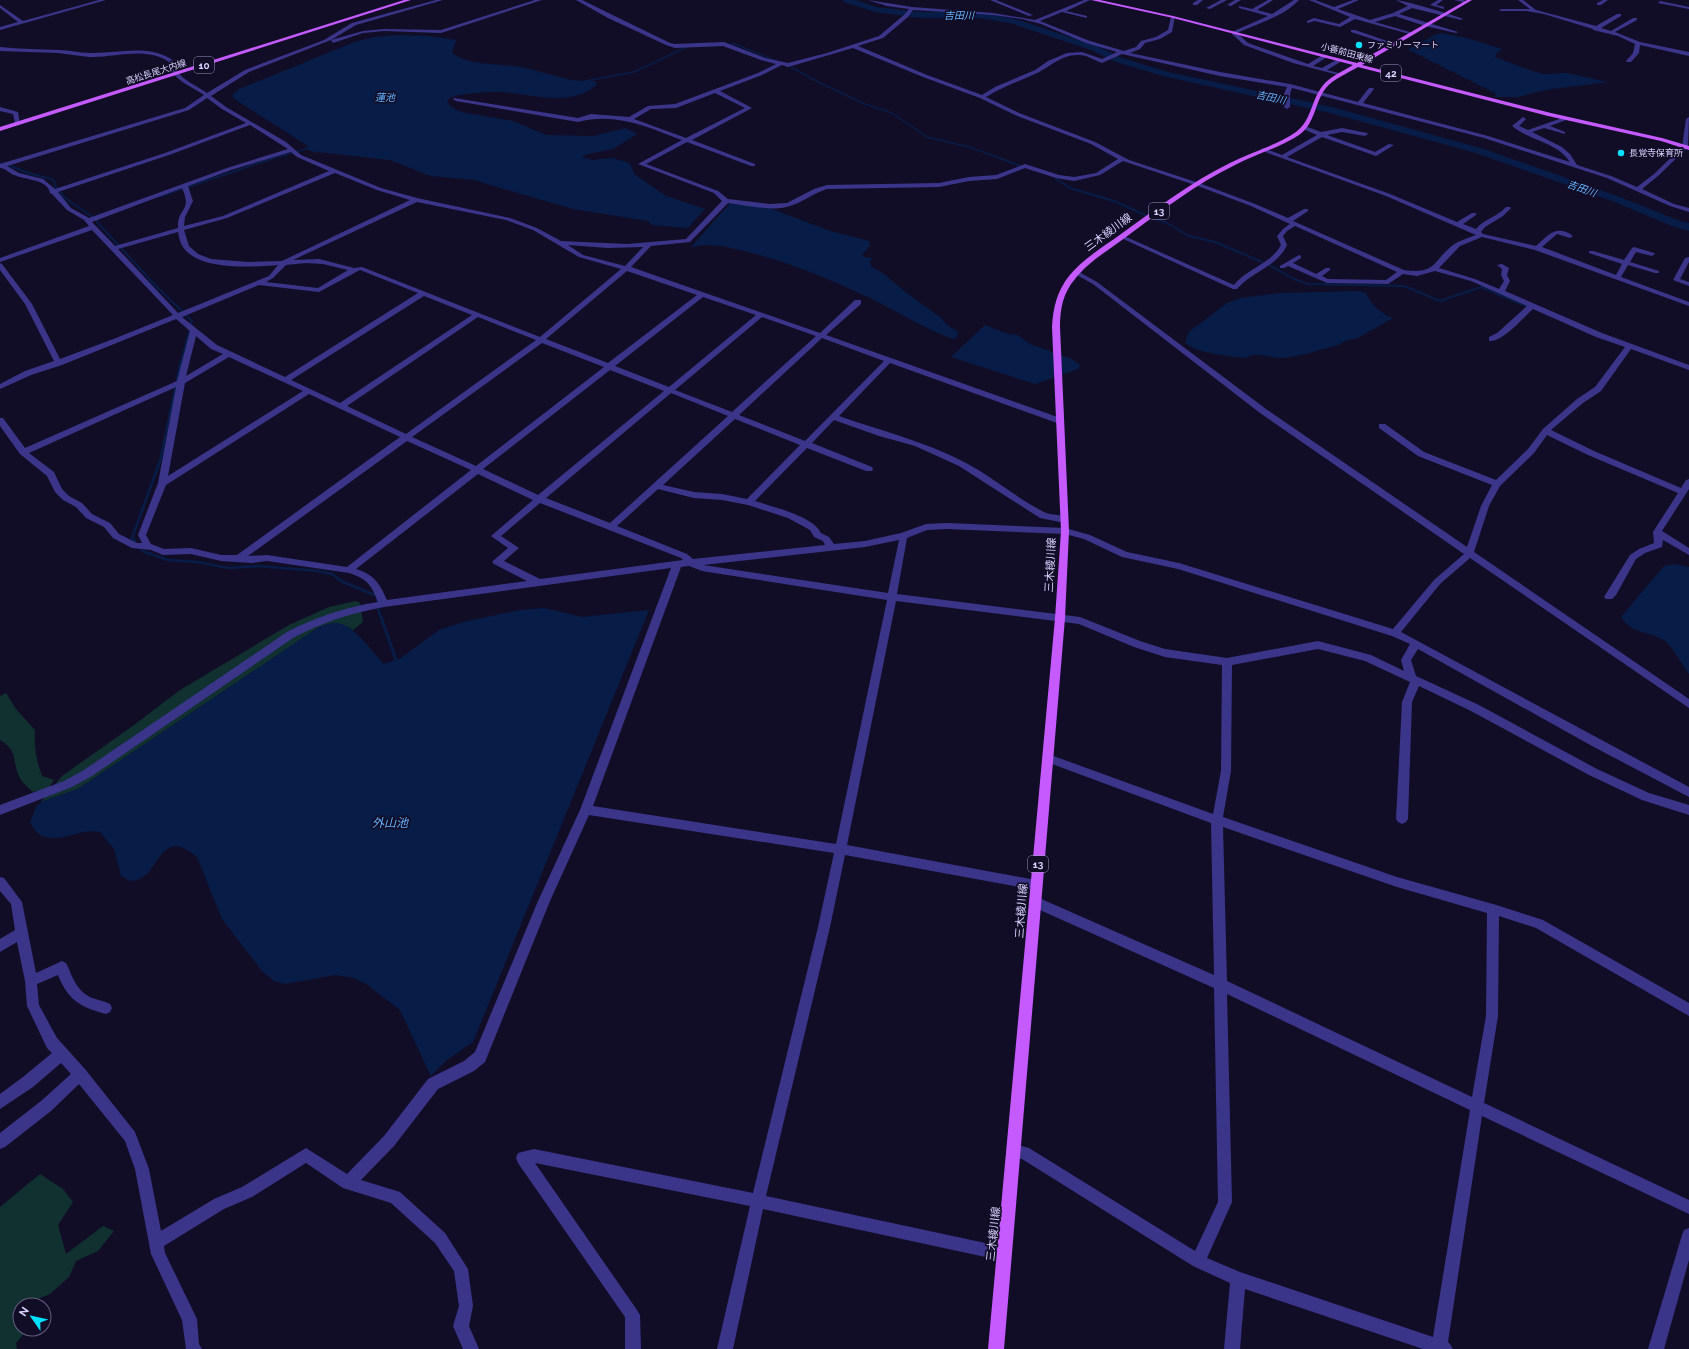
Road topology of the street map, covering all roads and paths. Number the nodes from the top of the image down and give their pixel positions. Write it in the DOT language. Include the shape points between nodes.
graph roads {
  1 [pos="104,0"];
  2 [pos="401,0"];
  3 [pos="409,0"];
  4 [pos="441,0"];
  5 [pos="540,0"];
  6 [pos="578,0"];
  7 [pos="870,0"];
  8 [pos="992,0"];
  9 [pos="1088,0"];
  10 [pos="1092,0"];
  11 [pos="1201,0"];
  12 [pos="1225,0"];
  13 [pos="1240,0"];
  14 [pos="1271,0"];
  15 [pos="1296,0"];
  16 [pos="1311,0"];
  17 [pos="1357,0"];
  18 [pos="1441,0"];
  19 [pos="1456,0"];
  20 [pos="1520,0"];
  21 [pos="1570,0"];
  22 [pos="1576,0"];
  23 [pos="1606,0"];
  24 [pos="1401,1"];
  25 [pos="1468,1"];
  26 [pos="1662,1"];
  27 [pos="1195,4"];
  28 [pos="1599,4"];
  29 [pos="1211,5"];
  30 [pos="1655,5"];
  31 [pos="0,6"];
  32 [pos="1412,6"];
  33 [pos="1228,7"];
  34 [pos="1241,7"];
  35 [pos="911,8"];
  36 [pos="1689,8"];
  37 [pos="1429,9"];
  38 [pos="1253,10"];
  39 [pos="1452,10"];
  40 [pos="1501,10"];
  41 [pos="1062,11"];
  42 [pos="1536,11"];
  43 [pos="1335,12"];
  44 [pos="1396,14"];
  45 [pos="1446,14"];
  46 [pos="1619,15"];
  47 [pos="1272,16"];
  48 [pos="1085,17"];
  49 [pos="1173,17"];
  50 [pos="1354,17"];
  51 [pos="1042,19"];
  52 [pos="1409,19"];
  53 [pos="1634,19"];
  54 [pos="1036,21"];
  55 [pos="1327,21"];
  56 [pos="1309,22"];
  57 [pos="1456,22"];
  58 [pos="22,23"];
  59 [pos="1369,25"];
  60 [pos="1427,25"];
  61 [pos="1450,26"];
  62 [pos="1320,28"];
  63 [pos="0,29"];
  64 [pos="1445,29"];
  65 [pos="1595,29"];
  66 [pos="1396,30"];
  67 [pos="1353,31"];
  68 [pos="1456,32"];
  69 [pos="1234,33"];
  70 [pos="1610,33"];
  71 [pos="1387,34"];
  72 [pos="1411,34"];
  73 [pos="1638,43"];
  74 [pos="1393,44"];
  75 [pos="317,45"];
  76 [pos="853,46"];
  77 [pos="0,49"];
  78 [pos="1121,53"];
  79 [pos="1689,54"];
  80 [pos="1325,56"];
  81 [pos="1340,60"];
  82 [pos="1629,61"];
  83 [pos="780,64"];
  84 [pos="1358,64"];
  85 [pos="1309,66"];
  86 [pos="1322,70"];
  87 [pos="175,73"];
  88 [pos="1340,75"];
  89 [pos="1290,86"];
  90 [pos="1371,89"];
  91 [pos="715,92"];
  92 [pos="1319,93"];
  93 [pos="208,97"];
  94 [pos="982,97"];
  95 [pos="456,99"];
  96 [pos="1359,104"];
  97 [pos="1287,106"];
  98 [pos="0,109"];
  99 [pos="630,119"];
  100 [pos="1523,119"];
  101 [pos="1564,119"];
  102 [pos="1689,119"];
  103 [pos="18,122"];
  104 [pos="251,124"];
  105 [pos="0,126"];
  106 [pos="1544,126"];
  107 [pos="1305,128"];
  108 [pos="0,129"];
  109 [pos="1528,132"];
  110 [pos="1563,133"];
  111 [pos="1323,134"];
  112 [pos="1364,134"];
  113 [pos="687,140"];
  114 [pos="1391,145"];
  115 [pos="1687,148"];
  116 [pos="1263,150"];
  117 [pos="293,152"];
  118 [pos="1282,157"];
  119 [pos="1122,159"];
  120 [pos="753,165"];
  121 [pos="1,166"];
  122 [pos="1575,166"];
  123 [pos="334,171"];
  124 [pos="1197,184"];
  125 [pos="185,187"];
  126 [pos="1638,189"];
  127 [pos="52,192"];
  128 [pos="416,200"];
  129 [pos="726,201"];
  130 [pos="1508,208"];
  131 [pos="1306,210"];
  132 [pos="1689,210"];
  133 [pos="1474,214"];
  134 [pos="88,221"];
  135 [pos="1292,223"];
  136 [pos="1458,224"];
  137 [pos="94,227"];
  138 [pos="181,229"];
  139 [pos="1479,233"];
  140 [pos="1570,236"];
  141 [pos="1122,237"];
  142 [pos="560,243"];
  143 [pos="650,244"];
  144 [pos="114,248"];
  145 [pos="1537,248"];
  146 [pos="1591,252"];
  147 [pos="1652,254"];
  148 [pos="1299,257"];
  149 [pos="1689,259"];
  150 [pos="0,260"];
  151 [pos="282,263"];
  152 [pos="1626,263"];
  153 [pos="0,265"];
  154 [pos="1500,265"];
  155 [pos="626,268"];
  156 [pos="1328,269"];
  157 [pos="1435,269"];
  158 [pos="354,270"];
  159 [pos="1402,272"];
  160 [pos="1657,272"];
  161 [pos="1077,273"];
  162 [pos="1350,274"];
  163 [pos="1316,276"];
  164 [pos="1617,278"];
  165 [pos="1339,281"];
  166 [pos="258,283"];
  167 [pos="1689,284"];
  168 [pos="423,293"];
  169 [pos="1500,293"];
  170 [pos="702,294"];
  171 [pos="858,302"];
  172 [pos="1689,304"];
  173 [pos="1532,306"];
  174 [pos="478,314"];
  175 [pos="761,314"];
  176 [pos="178,316"];
  177 [pos="194,331"];
  178 [pos="821,336"];
  179 [pos="1492,338"];
  180 [pos="542,339"];
  181 [pos="1629,347"];
  182 [pos="229,354"];
  183 [pos="889,360"];
  184 [pos="59,363"];
  185 [pos="608,366"];
  186 [pos="1689,368"];
  187 [pos="284,381"];
  188 [pos="181,382"];
  189 [pos="0,387"];
  190 [pos="668,390"];
  191 [pos="307,392"];
  192 [pos="340,407"];
  193 [pos="733,416"];
  194 [pos="834,417"];
  195 [pos="0,420"];
  196 [pos="1060,421"];
  197 [pos="1382,426"];
  198 [pos="1546,431"];
  199 [pos="406,438"];
  200 [pos="805,445"];
  201 [pos="23,452"];
  202 [pos="868,469"];
  203 [pos="476,470"];
  204 [pos="1689,482"];
  205 [pos="162,483"];
  206 [pos="1497,484"];
  207 [pos="656,486"];
  208 [pos="1683,492"];
  209 [pos="540,499"];
  210 [pos="749,502"];
  211 [pos="1065,526"];
  212 [pos="611,527"];
  213 [pos="1657,532"];
  214 [pos="903,536"];
  215 [pos="148,547"];
  216 [pos="831,548"];
  217 [pos="1689,552"];
  218 [pos="1469,554"];
  219 [pos="240,558"];
  220 [pos="691,563"];
  221 [pos="677,564"];
  222 [pos="349,570"];
  223 [pos="539,583"];
  224 [pos="892,597"];
  225 [pos="1609,597"];
  226 [pos="384,604"];
  227 [pos="1060,618"];
  228 [pos="1395,633"];
  229 [pos="1416,643"];
  230 [pos="1227,662"];
  231 [pos="1414,680"];
  232 [pos="1689,704"];
  233 [pos="1048,758"];
  234 [pos="1689,792"];
  235 [pos="0,810"];
  236 [pos="586,810"];
  237 [pos="1689,810"];
  238 [pos="1402,819"];
  239 [pos="1217,820"];
  240 [pos="840,849"];
  241 [pos="0,882"];
  242 [pos="1036,885"];
  243 [pos="1035,902"];
  244 [pos="1493,909"];
  245 [pos="22,932"];
  246 [pos="0,946"];
  247 [pos="31,981"];
  248 [pos="1220,984"];
  249 [pos="106,1008"];
  250 [pos="1689,1010"];
  251 [pos="61,1054"];
  252 [pos="80,1074"];
  253 [pos="0,1102"];
  254 [pos="1477,1105"];
  255 [pos="0,1142"];
  256 [pos="1014,1151"];
  257 [pos="348,1184"];
  258 [pos="758,1201"];
  259 [pos="1689,1207"];
  260 [pos="1689,1235"];
  261 [pos="156,1242"];
  262 [pos="1004,1254"];
  263 [pos="1198,1261"];
  264 [pos="1238,1279"];
  265 [pos="1441,1348"];
  266 [pos="194,1349"];
  267 [pos="471,1349"];
  268 [pos="633,1349"];
  269 [pos="725,1349"];
  270 [pos="996,1349"];
  271 [pos="1232,1349"];
  272 [pos="1656,1349"];
  1 -- 58 [label="street"];
  2 -- 87 [label="main road, 高松長尾大内線 / 10"];
  3 -- 87 [label="main road, 高松長尾大内線 / 10"];
  4 -- 75 [label="street" via="354,24"];
  5 -- 75 [label="street" via="441,32 370,31"];
  6 -- 83 [label="street" via="614,20 672,45 725,44"];
  7 -- 35 [label="street"];
  8 -- 51 [label="street"];
  9 -- 41 [label="street"];
  10 -- 49 [label="main road, 小蓑前田東線 / 42"];
  11 -- 27 [label="street"];
  12 -- 29 [label="street" via="1218,5"];
  13 -- 33 [label="street"];
  14 -- 38 [label="street"];
  15 -- 47 [label="street"];
  16 -- 43 [label="street"];
  17 -- 43 [label="street"];
  18 -- 39 [label="street" via="1432,5"];
  19 -- 25 [label="street"];
  20 -- 42 [label="street"];
  21 -- 22 [label="street"];
  23 -- 28 [label="street"];
  24 -- 32 [label="street"];
  25 -- 39 [label="main road"];
  26 -- 30 [label="street"];
  26 -- 36 [label="street"];
  31 -- 58 [label="street"];
  32 -- 37 [label="street"];
  32 -- 44 [label="street"];
  34 -- 38 [label="street"];
  35 -- 54 [label="street" via="993,14"];
  35 -- 76 [label="street" via="906,16 884,35"];
  37 -- 45 [label="street"];
  37 -- 52 [label="street"];
  38 -- 47 [label="street"];
  39 -- 45 [label="main road"];
  40 -- 42 [label="street"];
  41 -- 48 [label="street"];
  41 -- 51 [label="street"];
  42 -- 65 [label="street"];
  43 -- 50 [label="street"];
  44 -- 52 [label="street"];
  44 -- 59 [label="street"];
  45 -- 57 [label="street" via="1463,18"];
  45 -- 60 [label="main road"];
  46 -- 65 [label="street"];
  47 -- 69 [label="street"];
  49 -- 69 [label="main road, 小蓑前田東線 / 42"];
  49 -- 78 [label="street" via="1170,31 1143,42 1138,48"];
  50 -- 55 [label="street" via="1340,26"];
  50 -- 59 [label="street"];
  51 -- 54 [label="street"];
  52 -- 60 [label="street"];
  53 -- 70 [label="street"];
  54 -- 78 [label="street"];
  55 -- 56 [label="street" via="1314,19"];
  55 -- 62 [label="street"];
  58 -- 63 [label="street"];
  59 -- 66 [label="street" via="1377,24"];
  60 -- 64 [label="street"];
  60 -- 72 [label="main road"];
  61 -- 64 [label="street"];
  64 -- 68 [label="street"];
  65 -- 70 [label="street"];
  66 -- 71 [label="street"];
  66 -- 72 [label="street"];
  67 -- 74 [label="street"];
  69 -- 80 [label="main road, 小蓑前田東線 / 42"];
  69 -- 85 [label="street" via="1246,44"];
  70 -- 73 [label="street"];
  72 -- 74 [label="main road"];
  73 -- 79 [label="street"];
  73 -- 82 [label="street" via="1636,53"];
  74 -- 84 [label="main road"];
  75 -- 93 [label="street" via="247,71"];
  76 -- 83 [label="street" via="791,65"];
  76 -- 94 [label="street"];
  77 -- 87 [label="street" via="92,55 152,53 170,60"];
  78 -- 89 [label="street"];
  78 -- 94 [label="street" via="1102,61 1079,52 1054,60 1037,72"];
  80 -- 81 [label="main road, 小蓑前田東線 / 42"];
  80 -- 85 [label="street"];
  81 -- 84 [label="main road, 小蓑前田東線 / 42"];
  81 -- 86 [label="street"];
  83 -- 91 [label="street"];
  84 -- 88 [label="main road"];
  84 -- 101 [label="main road, 小蓑前田東線 / 42"];
  85 -- 86 [label="street"];
  86 -- 88 [label="street"];
  87 -- 93 [label="street"];
  87 -- 103 [label="main road, 高松長尾大内線 / 10"];
  87 -- 108 [label="main road, 高松長尾大内線 / 10"];
  88 -- 92 [label="main road" via="1325,85"];
  89 -- 92 [label="street"];
  89 -- 97 [label="street"];
  90 -- 96 [label="street"];
  91 -- 99 [label="street" via="676,106 650,107"];
  91 -- 113 [label="street" via="749,108"];
  92 -- 96 [label="street"];
  92 -- 107 [label="main road" via="1312,117"];
  93 -- 104 [label="street"];
  93 -- 121 [label="street" via="174,114"];
  94 -- 119 [label="street" via="1007,110 1093,143"];
  95 -- 99 [label="street" via="578,120 591,116"];
  96 -- 122 [label="street" via="1486,137"];
  98 -- 103 [label="street" via="16,113"];
  99 -- 113 [label="street"];
  100 -- 109 [label="street" via="1515,126"];
  101 -- 106 [label="street"];
  101 -- 115 [label="main road, 小蓑前田東線 / 42"];
  102 -- 115 [label="street"];
  103 -- 105 [label="main road, 高松長尾大内線 / 10"];
  104 -- 117 [label="street" via="284,143"];
  104 -- 127 [label="street"];
  106 -- 109 [label="street"];
  106 -- 110 [label="street"];
  107 -- 111 [label="street"];
  107 -- 116 [label="main road, 三木綾川線 / 13"];
  109 -- 122 [label="street" via="1560,148"];
  111 -- 112 [label="street" via="1342,130"];
  111 -- 114 [label="street" via="1376,154"];
  111 -- 118 [label="street"];
  113 -- 120 [label="street"];
  113 -- 129 [label="street" via="641,164 716,192"];
  115 -- 126 [label="street"];
  116 -- 118 [label="street"];
  116 -- 124 [label="main road, 三木綾川線 / 13"];
  117 -- 123 [label="street"];
  117 -- 125 [label="street" via="229,170"];
  118 -- 136 [label="street" via="1388,195"];
  119 -- 124 [label="street"];
  119 -- 129 [label="street" via="1098,174 1074,179 1058,177 1025,166 997,177 939,185 827,187 788,205 770,206"];
  121 -- 127 [label="street" via="17,174 41,180"];
  122 -- 126 [label="street"];
  123 -- 128 [label="street"];
  123 -- 138 [label="street" via="225,217"];
  124 -- 135 [label="street"];
  124 -- 141 [label="main road, 三木綾川線 / 13"];
  125 -- 134 [label="street"];
  125 -- 138 [label="street" via="190,200 181,217"];
  126 -- 132 [label="street"];
  127 -- 134 [label="street" via="69,209"];
  128 -- 142 [label="street" via="508,219 535,229"];
  128 -- 151 [label="street"];
  129 -- 143 [label="street" via="688,241"];
  130 -- 139 [label="street" via="1491,222 1481,226"];
  131 -- 135 [label="street"];
  133 -- 136 [label="street"];
  134 -- 137 [label="street"];
  135 -- 141 [label="street" via="1280,236 1284,245 1276,258 1252,271 1235,288"];
  135 -- 159 [label="street"];
  136 -- 139 [label="street"];
  137 -- 144 [label="street"];
  137 -- 150 [label="street"];
  138 -- 144 [label="street"];
  138 -- 151 [label="street" via="185,247 199,258 237,264"];
  139 -- 145 [label="street"];
  139 -- 157 [label="street" via="1458,245"];
  140 -- 145 [label="street" via="1555,233"];
  141 -- 161 [label="main road, 三木綾川線 / 13"];
  142 -- 143 [label="street" via="594,246"];
  142 -- 155 [label="street" via="580,256"];
  143 -- 155 [label="street"];
  144 -- 176 [label="street"];
  145 -- 164 [label="street"];
  146 -- 152 [label="street"];
  147 -- 152 [label="street" via="1634,249"];
  148 -- 163 [label="street" via="1286,266"];
  149 -- 167 [label="street" via="1676,280"];
  151 -- 158 [label="street" via="320,261"];
  151 -- 166 [label="street" via="271,277"];
  152 -- 160 [label="street"];
  152 -- 164 [label="street"];
  153 -- 184 [label="street" via="28,304"];
  154 -- 169 [label="street" via="1506,268 1504,275 1507,282"];
  155 -- 170 [label="street"];
  155 -- 180 [label="street"];
  156 -- 163 [label="street"];
  157 -- 159 [label="street" via="1417,274"];
  157 -- 169 [label="street" via="1464,277"];
  158 -- 166 [label="street" via="319,290"];
  158 -- 168 [label="street" via="360,268"];
  159 -- 165 [label="street" via="1388,282"];
  161 -- 196 [label="main road, 三木綾川線 / 13" via="1066,286 1056,313"];
  161 -- 218 [label="street" via="1095,283 1263,411"];
  162 -- 165 [label="street"];
  163 -- 165 [label="street" via="1327,281"];
  164 -- 172 [label="street"];
  166 -- 176 [label="street"];
  168 -- 174 [label="street"];
  168 -- 187 [label="street"];
  169 -- 173 [label="street"];
  170 -- 175 [label="street"];
  170 -- 185 [label="street"];
  171 -- 178 [label="street"];
  173 -- 179 [label="street" via="1500,335"];
  173 -- 181 [label="street"];
  174 -- 180 [label="street"];
  174 -- 192 [label="street"];
  175 -- 178 [label="street"];
  175 -- 190 [label="street"];
  176 -- 177 [label="street"];
  176 -- 184 [label="street"];
  177 -- 182 [label="street" via="214,347"];
  177 -- 188 [label="street"];
  178 -- 183 [label="street"];
  178 -- 193 [label="street"];
  180 -- 185 [label="street"];
  180 -- 199 [label="street"];
  181 -- 186 [label="street"];
  181 -- 198 [label="street" via="1598,389"];
  182 -- 187 [label="street"];
  182 -- 188 [label="street"];
  183 -- 194 [label="street"];
  183 -- 196 [label="street"];
  184 -- 189 [label="street"];
  185 -- 190 [label="street"];
  185 -- 203 [label="street"];
  187 -- 191 [label="street"];
  188 -- 201 [label="street"];
  188 -- 205 [label="street"];
  190 -- 193 [label="street"];
  190 -- 209 [label="street"];
  191 -- 192 [label="street"];
  191 -- 205 [label="street"];
  192 -- 199 [label="street"];
  193 -- 200 [label="street"];
  193 -- 207 [label="street"];
  194 -- 200 [label="street"];
  194 -- 211 [label="street" via="918,444 962,464 1043,516"];
  195 -- 201 [label="street"];
  196 -- 211 [label="main road, 三木綾川線 / 13"];
  197 -- 206 [label="street" via="1421,454"];
  198 -- 206 [label="street" via="1531,451"];
  198 -- 208 [label="street"];
  199 -- 203 [label="street"];
  199 -- 219 [label="street"];
  200 -- 202 [label="street"];
  200 -- 210 [label="street"];
  201 -- 215 [label="street" via="51,474 58,490 79,505 88,516 107,525 116,536 135,546"];
  203 -- 209 [label="street"];
  203 -- 222 [label="street"];
  204 -- 208 [label="street"];
  205 -- 215 [label="street" via="142,535"];
  206 -- 218 [label="street" via="1485,506"];
  207 -- 210 [label="street" via="694,495"];
  207 -- 212 [label="street"];
  208 -- 213 [label="street"];
  209 -- 212 [label="street"];
  209 -- 223 [label="street" via="495,536 514,548 497,562"];
  210 -- 216 [label="street" via="792,516 814,528 817,535 826,539"];
  211 -- 214 [label="street" via="947,526 926,528"];
  211 -- 227 [label="main road, 三木綾川線 / 13"];
  211 -- 228 [label="street" via="1125,555 1179,566"];
  212 -- 220 [label="street" via="684,556"];
  213 -- 217 [label="street"];
  213 -- 225 [label="street" via="1659,545 1633,557 1623,572 1616,590"];
  214 -- 216 [label="street"];
  214 -- 224 [label="street"];
  215 -- 219 [label="street" via="163,552 191,551 221,558"];
  216 -- 220 [label="street"];
  218 -- 228 [label="street" via="1437,582"];
  218 -- 232 [label="street"];
  219 -- 222 [label="street" via="267,558"];
  220 -- 221 [label="street"];
  220 -- 224 [label="street" via="702,568"];
  221 -- 223 [label="street"];
  221 -- 236 [label="street"];
  222 -- 226 [label="street" via="364,575 375,584"];
  223 -- 226 [label="street"];
  224 -- 227 [label="street"];
  224 -- 240 [label="street"];
  226 -- 235 [label="street" via="333,614 312,623 88,773 68,784"];
  227 -- 230 [label="street" via="1080,621 1166,653"];
  227 -- 233 [label="main road, 三木綾川線 / 13"];
  228 -- 229 [label="street"];
  229 -- 231 [label="street" via="1406,660"];
  229 -- 234 [label="street" via="1589,740"];
  230 -- 231 [label="street" via="1318,645 1368,658"];
  230 -- 239 [label="street" via="1226,771"];
  231 -- 237 [label="street" via="1475,708 1593,772 1646,797"];
  231 -- 238 [label="street" via="1407,702"];
  233 -- 239 [label="street"];
  233 -- 242 [label="main road, 三木綾川線 / 13"];
  236 -- 240 [label="street"];
  236 -- 257 [label="street" via="544,902 480,1057 469,1066 433,1084 389,1141"];
  239 -- 244 [label="street" via="1397,882"];
  239 -- 248 [label="street"];
  240 -- 242 [label="street"];
  240 -- 258 [label="street" via="824,927"];
  241 -- 245 [label="street" via="16,902"];
  242 -- 243 [label="main road, 三木綾川線 / 13"];
  243 -- 248 [label="street"];
  243 -- 256 [label="main road, 三木綾川線 / 13"];
  244 -- 250 [label="street" via="1539,924"];
  244 -- 254 [label="street" via="1492,1016"];
  245 -- 246 [label="street"];
  245 -- 247 [label="street"];
  247 -- 249 [label="street" via="62,968 69,988 85,1001"];
  247 -- 251 [label="street" via="33,1006 52,1043"];
  248 -- 254 [label="street"];
  248 -- 263 [label="street" via="1225,1202"];
  251 -- 252 [label="street"];
  251 -- 253 [label="street"];
  252 -- 255 [label="street" via="46,1106"];
  252 -- 261 [label="street" via="130,1137 142,1169"];
  254 -- 259 [label="street"];
  254 -- 265 [label="street"];
  256 -- 262 [label="main road, 三木綾川線 / 13"];
  256 -- 263 [label="street" via="1024,1153"];
  257 -- 261 [label="street" via="306,1155 247,1192 219,1204"];
  257 -- 267 [label="street" via="395,1197 440,1238 461,1269 466,1306 461,1326"];
  258 -- 262 [label="street"];
  258 -- 268 [label="street" via="534,1156 523,1158 632,1315"];
  258 -- 269 [label="street"];
  260 -- 272 [label="street"];
  261 -- 266 [label="street" via="158,1254 189,1319"];
  262 -- 270 [label="main road, 三木綾川線 / 13"];
  263 -- 264 [label="street"];
  264 -- 265 [label="street"];
  264 -- 271 [label="street"];
}
